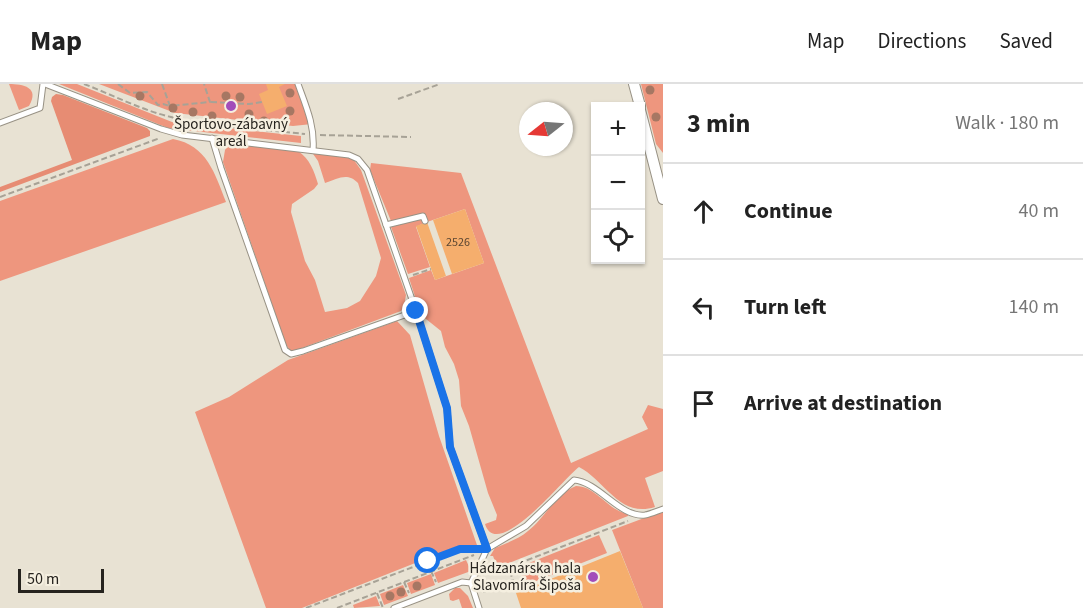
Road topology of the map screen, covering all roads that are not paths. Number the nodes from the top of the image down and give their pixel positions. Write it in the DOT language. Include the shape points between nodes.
graph roads {
  1 [pos="44,84"];
  2 [pos="298,84"];
  3 [pos="634,84"];
  4 [pos="638,102"];
  5 [pos="0,123"];
  6 [pos="645,128"];
  7 [pos="212,138"];
  8 [pos="313,150"];
  9 [pos="663,199"];
  10 [pos="425,221"];
  11 [pos="386,225"];
  12 [pos="416,311"];
  13 [pos="663,509"];
  14 [pos="485,551"];
  15 [pos="471,583"];
  16 [pos="394,608"];
  17 [pos="479,608"];
  1 -- 5 [label="lane" via="40,108"];
  1 -- 7 [label="lane" via="167,131"];
  2 -- 8 [label="lane" via="314,135"];
  3 -- 4 [label="street"];
  6 -- 9 [label="street"];
  7 -- 8 [label="lane"];
  7 -- 12 [label="lane" via="285,350 291,354 303,351"];
  8 -- 11 [label="lane" via="358,159 367,170"];
  10 -- 11 [label="lane" via="423,216"];
  11 -- 12 [label="lane"];
  12 -- 14 [label="lane" via="447,408 450,447"];
  13 -- 14 [label="lane" via="634,514 590,484 574,480 526,526"];
  14 -- 15 [label="lane"];
  15 -- 16 [label="lane" via="462,582"];
  15 -- 17 [label="lane"];
}
